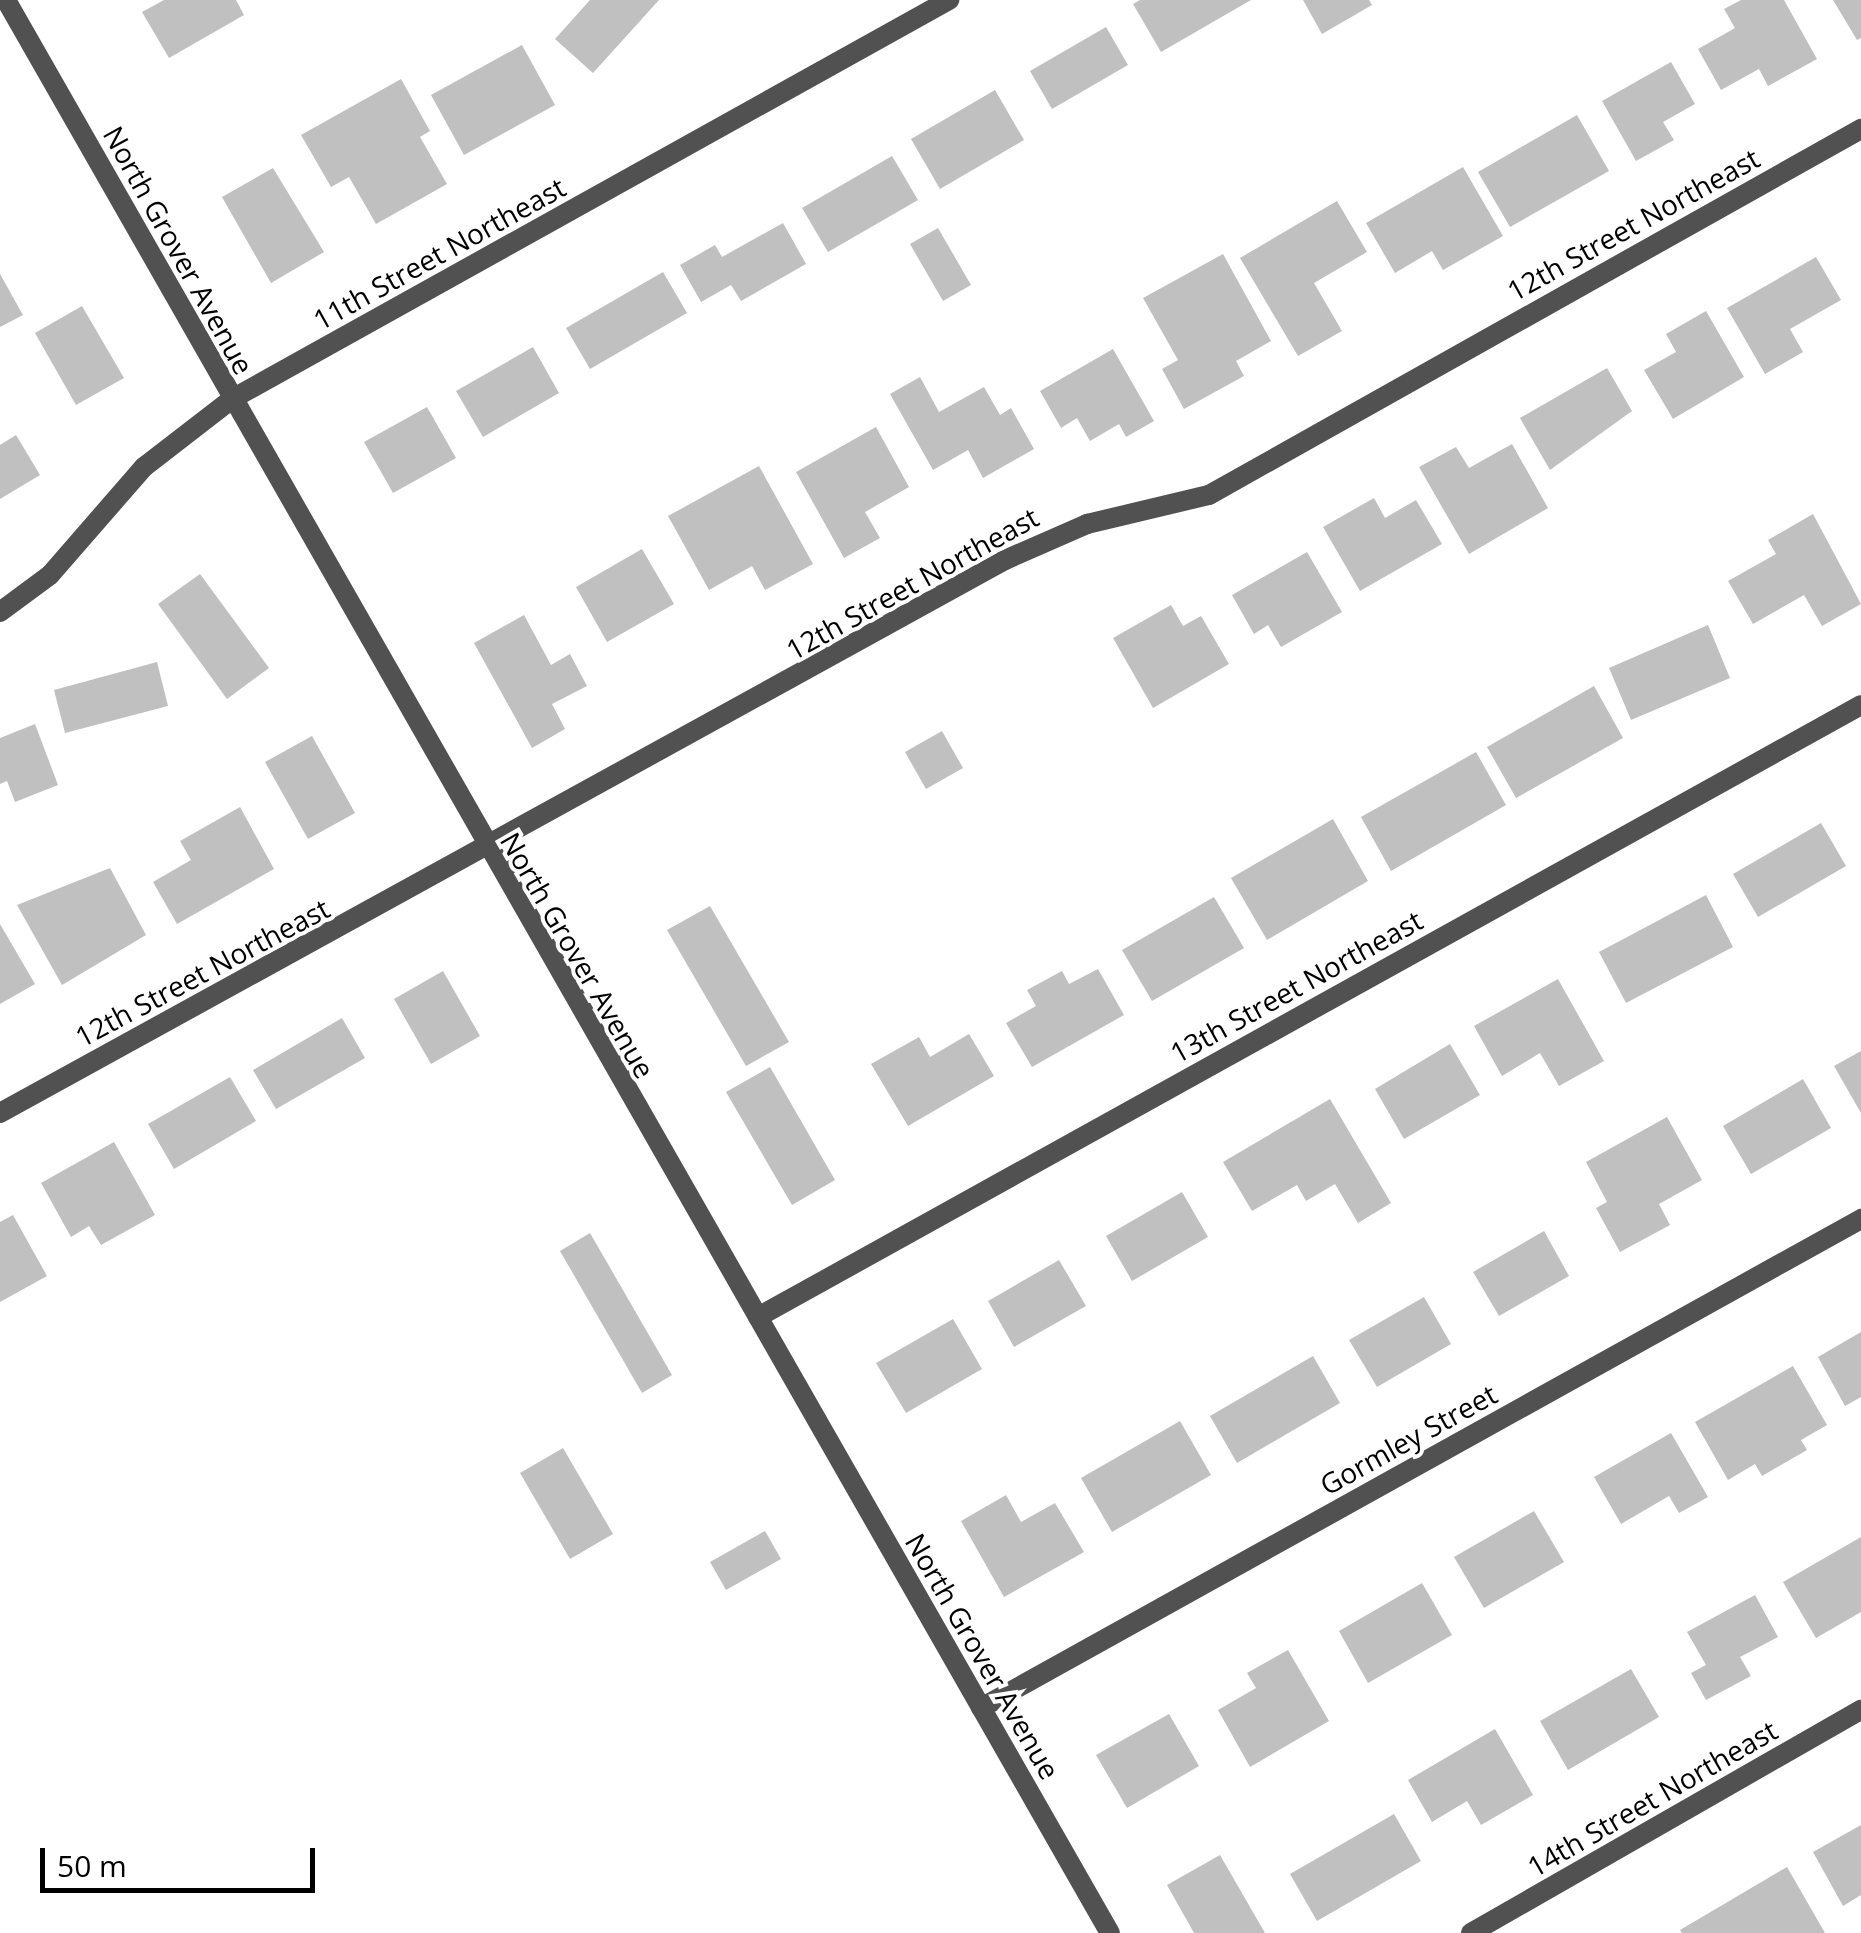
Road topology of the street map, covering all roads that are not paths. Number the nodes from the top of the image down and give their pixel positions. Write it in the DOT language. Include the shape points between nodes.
graph roads {
  1 [pos="6,0"];
  2 [pos="949,0"];
  3 [pos="1861,130"];
  4 [pos="232,400"];
  5 [pos="0,612"];
  6 [pos="1861,705"];
  7 [pos="488,851"];
  8 [pos="0,1113"];
  9 [pos="1861,1219"];
  10 [pos="758,1317"];
  11 [pos="981,1708"];
  12 [pos="1861,1710"];
  13 [pos="1110,1933"];
  14 [pos="1471,1933"];
  1 -- 4 [label="street, North Grover Avenue"];
  2 -- 4 [label="street, 11th Street Northeast"];
  3 -- 7 [label="street, 12th Street Northeast" via="1209,496 1052,536"];
  4 -- 5 [label="street, 11th Street Northeast" via="144,466 50,575"];
  4 -- 7 [label="street, North Grover Avenue"];
  6 -- 10 [label="street, 13th Street Northeast"];
  7 -- 8 [label="street, 12th Street Northeast"];
  7 -- 10 [label="street, North Grover Avenue"];
  9 -- 11 [label="street, Gormley Street"];
  10 -- 11 [label="street, North Grover Avenue"];
  11 -- 13 [label="street, North Grover Avenue"];
  12 -- 14 [label="street, 14th Street Northeast"];
}
